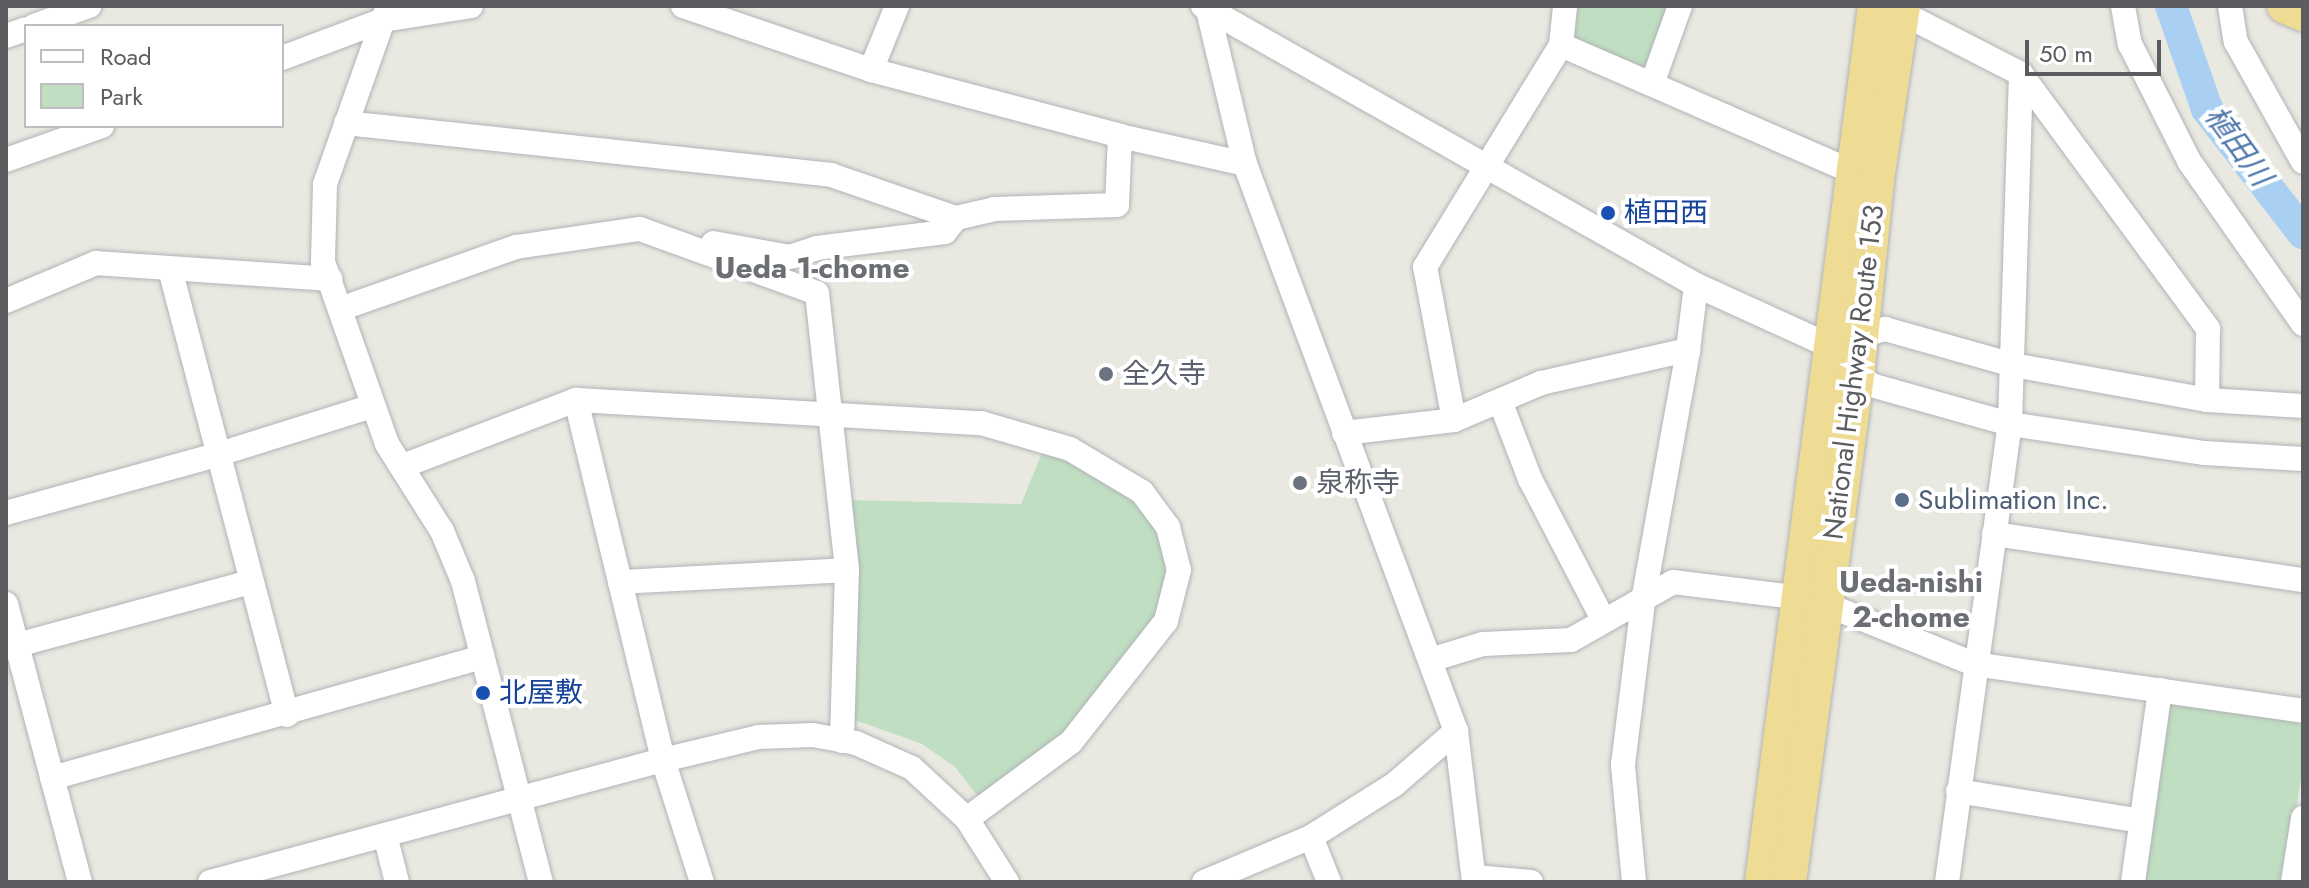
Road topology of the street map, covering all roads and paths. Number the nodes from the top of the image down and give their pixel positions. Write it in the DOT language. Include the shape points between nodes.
graph roads {
  1 [pos="91,6"];
  2 [pos="471,6"];
  3 [pos="683,6"];
  4 [pos="897,6"];
  5 [pos="1565,6"];
  6 [pos="1680,6"];
  7 [pos="2123,6"];
  8 [pos="2230,6"];
  9 [pos="2284,6"];
  10 [pos="1206,7"];
  11 [pos="1893,8"];
  12 [pos="385,13"];
  13 [pos="2303,14"];
  14 [pos="40,24"];
  15 [pos="1561,45"];
  16 [pos="284,57"];
  17 [pos="871,70"];
  18 [pos="2021,74"];
  19 [pos="1652,84"];
  20 [pos="346,123"];
  21 [pos="96,128"];
  22 [pos="1120,136"];
  23 [pos="6,160"];
  24 [pos="2303,162"];
  25 [pos="1245,164"];
  26 [pos="1484,166"];
  27 [pos="1853,172"];
  28 [pos="956,218"];
  29 [pos="640,229"];
  30 [pos="170,269"];
  31 [pos="330,279"];
  32 [pos="1696,285"];
  33 [pos="6,301"];
  34 [pos="340,309"];
  35 [pos="2303,324"];
  36 [pos="1688,350"];
  37 [pos="1850,350"];
  38 [pos="2013,365"];
  39 [pos="576,400"];
  40 [pos="2207,400"];
  41 [pos="1500,401"];
  42 [pos="372,406"];
  43 [pos="2303,406"];
  44 [pos="830,415"];
  45 [pos="1454,420"];
  46 [pos="2010,424"];
  47 [pos="1344,433"];
  48 [pos="216,455"];
  49 [pos="2303,459"];
  50 [pos="403,466"];
  51 [pos="6,513"];
  52 [pos="1994,534"];
  53 [pos="847,570"];
  54 [pos="2303,580"];
  55 [pos="251,582"];
  56 [pos="620,582"];
  57 [pos="1643,601"];
  58 [pos="1813,601"];
  59 [pos="6,604"];
  60 [pos="1603,619"];
  61 [pos="11,646"];
  62 [pos="482,657"];
  63 [pos="1430,660"];
  64 [pos="1974,664"];
  65 [pos="2160,690"];
  66 [pos="2303,711"];
  67 [pos="287,715"];
  68 [pos="1456,731"];
  69 [pos="842,741"];
  70 [pos="663,760"];
  71 [pos="52,778"];
  72 [pos="1958,791"];
  73 [pos="518,799"];
  74 [pos="2303,818"];
  75 [pos="967,819"];
  76 [pos="2141,821"];
  77 [pos="385,835"];
  78 [pos="1311,837"];
  79 [pos="1474,880"];
  80 [pos="80,882"];
  81 [pos="210,882"];
  82 [pos="397,882"];
  83 [pos="541,882"];
  84 [pos="702,882"];
  85 [pos="1007,882"];
  86 [pos="1204,882"];
  87 [pos="1329,882"];
  88 [pos="1531,882"];
  89 [pos="1634,882"];
  90 [pos="1762,882"];
  91 [pos="1789,882"];
  92 [pos="1947,882"];
  93 [pos="2133,882"];
  94 [pos="2293,882"];
  1 -- 14 [label="street"];
  2 -- 12 [label="street"];
  3 -- 17 [label="street"];
  4 -- 17 [label="street"];
  5 -- 15 [label="street"];
  6 -- 19 [label="street"];
  7 -- 35 [label="street" via="2130,44 2189,161"];
  8 -- 24 [label="street" via="2236,42"];
  9 -- 13 [label="highway"];
  10 -- 25 [label="street"];
  10 -- 26 [label="street"];
  11 -- 18 [label="street"];
  11 -- 27 [label="highway, National Highway Route 153"];
  11 -- 37 [label="highway, National Highway Route 153" via="1877,180"];
  12 -- 16 [label="street"];
  12 -- 20 [label="street"];
  15 -- 19 [label="street"];
  15 -- 26 [label="street"];
  17 -- 22 [label="street"];
  18 -- 38 [label="street"];
  18 -- 40 [label="street" via="2208,329"];
  19 -- 27 [label="street"];
  20 -- 28 [label="street" via="831,175"];
  20 -- 31 [label="street" via="325,184 323,262"];
  21 -- 23 [label="street"];
  22 -- 25 [label="street"];
  22 -- 28 [label="street" via="1117,205 994,209"];
  25 -- 47 [label="street"];
  26 -- 32 [label="street"];
  26 -- 45 [label="street" via="1425,267"];
  27 -- 37 [label="highway, National Highway Route 153"];
  28 -- 29 [label="street" via="945,232 817,248 790,257"];
  29 -- 34 [label="street" via="516,247"];
  29 -- 44 [label="street" via="817,293"];
  30 -- 31 [label="street"];
  30 -- 33 [label="street" via="96,263"];
  30 -- 48 [label="street"];
  31 -- 34 [label="street"];
  32 -- 36 [label="street"];
  32 -- 37 [label="street"];
  34 -- 42 [label="street"];
  36 -- 41 [label="street" via="1541,383"];
  36 -- 57 [label="street"];
  37 -- 38 [label="street" via="1885,329"];
  37 -- 46 [label="street" via="1871,385"];
  37 -- 58 [label="highway, National Highway Route 153"];
  38 -- 40 [label="street"];
  38 -- 46 [label="street"];
  39 -- 44 [label="street"];
  39 -- 50 [label="street"];
  39 -- 56 [label="street"];
  40 -- 43 [label="street"];
  41 -- 45 [label="street"];
  41 -- 60 [label="street" via="1530,479"];
  42 -- 48 [label="street"];
  42 -- 50 [label="street" via="387,444"];
  44 -- 53 [label="street"];
  44 -- 75 [label="street" via="981,423 1070,449 1142,492 1168,527 1179,570 1166,621 1071,742"];
  45 -- 47 [label="street"];
  46 -- 49 [label="street" via="2205,453"];
  46 -- 52 [label="street"];
  47 -- 63 [label="street"];
  48 -- 51 [label="street"];
  48 -- 55 [label="street"];
  50 -- 62 [label="street" via="442,531 463,581"];
  52 -- 54 [label="street"];
  52 -- 64 [label="street"];
  53 -- 56 [label="street"];
  53 -- 69 [label="street"];
  55 -- 61 [label="street"];
  55 -- 67 [label="street"];
  56 -- 70 [label="street"];
  57 -- 58 [label="street" via="1673,582"];
  57 -- 60 [label="street"];
  57 -- 89 [label="street" via="1623,765"];
  58 -- 64 [label="street"];
  58 -- 90 [label="highway, National Highway Route 153"];
  58 -- 91 [label="highway, National Highway Route 153"];
  59 -- 61 [label="street"];
  60 -- 63 [label="street" via="1571,640 1483,644"];
  61 -- 71 [label="street"];
  62 -- 67 [label="street"];
  62 -- 73 [label="street"];
  63 -- 68 [label="street"];
  64 -- 65 [label="street"];
  64 -- 72 [label="street"];
  65 -- 66 [label="street"];
  65 -- 76 [label="street"];
  67 -- 71 [label="street"];
  68 -- 78 [label="street" via="1395,784"];
  68 -- 79 [label="street"];
  69 -- 70 [label="street" via="813,735 759,737"];
  69 -- 75 [label="street" via="912,768"];
  70 -- 73 [label="street"];
  70 -- 84 [label="street"];
  71 -- 80 [label="street"];
  72 -- 76 [label="street"];
  72 -- 92 [label="street"];
  73 -- 77 [label="street"];
  73 -- 83 [label="street"];
  74 -- 94 [label="street"];
  75 -- 85 [label="street"];
  76 -- 93 [label="street"];
  77 -- 81 [label="street"];
  77 -- 82 [label="street"];
  78 -- 86 [label="street"];
  78 -- 87 [label="street"];
  79 -- 88 [label="street"];
}
